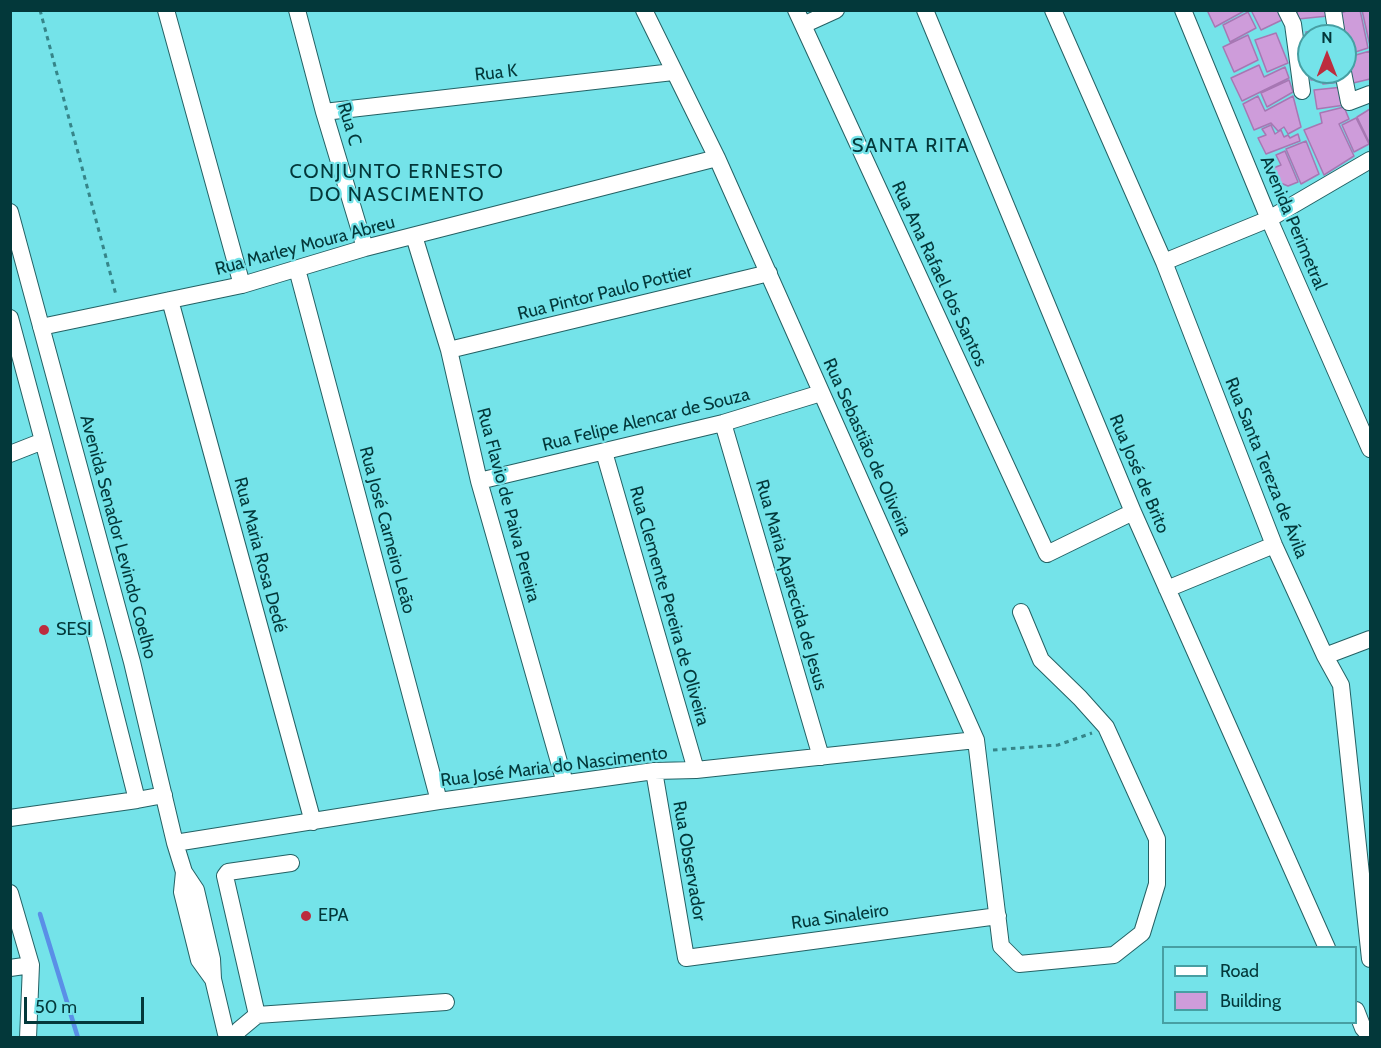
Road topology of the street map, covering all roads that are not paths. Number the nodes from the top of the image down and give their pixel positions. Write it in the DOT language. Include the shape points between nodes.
graph roads {
  1 [pos="166,10"];
  2 [pos="297,10"];
  3 [pos="644,10"];
  4 [pos="836,10"];
  5 [pos="925,10"];
  6 [pos="1053,10"];
  7 [pos="1183,10"];
  8 [pos="1286,10"];
  9 [pos="799,18"];
  10 [pos="673,72"];
  11 [pos="1345,84"];
  12 [pos="1302,91"];
  13 [pos="1370,95"];
  14 [pos="324,112"];
  15 [pos="717,158"];
  16 [pos="1371,160"];
  17 [pos="10,212"];
  18 [pos="1269,219"];
  19 [pos="414,236"];
  20 [pos="365,248"];
  21 [pos="1164,262"];
  22 [pos="297,269"];
  23 [pos="769,273"];
  24 [pos="242,285"];
  25 [pos="170,300"];
  26 [pos="11,325"];
  27 [pos="41,327"];
  28 [pos="449,350"];
  29 [pos="821,393"];
  30 [pos="723,423"];
  31 [pos="43,441"];
  32 [pos="1371,449"];
  33 [pos="604,452"];
  34 [pos="10,454"];
  35 [pos="479,481"];
  36 [pos="1133,512"];
  37 [pos="1274,545"];
  38 [pos="1167,589"];
  39 [pos="1021,612"];
  40 [pos="1371,639"];
  41 [pos="1325,656"];
  42 [pos="976,740"];
  43 [pos="821,757"];
  44 [pos="696,770"];
  45 [pos="654,771"];
  46 [pos="565,783"];
  47 [pos="164,795"];
  48 [pos="137,800"];
  49 [pos="439,801"];
  50 [pos="10,818"];
  51 [pos="313,822"];
  52 [pos="175,843"];
  53 [pos="291,863"];
  54 [pos="10,893"];
  55 [pos="998,916"];
  56 [pos="1326,946"];
  57 [pos="686,958"];
  58 [pos="1371,958"];
  59 [pos="31,965"];
  60 [pos="10,968"];
  61 [pos="446,1002"];
  62 [pos="1357,1012"];
  63 [pos="257,1015"];
  64 [pos="1371,1036"];
  65 [pos="28,1038"];
  66 [pos="227,1038"];
  67 [pos="234,1038"];
  1 -- 24 [label="street"];
  2 -- 14 [label="street, Rua C"];
  3 -- 10 [label="street, Rua Sebastião de Oliveira"];
  4 -- 9 [label="street"];
  5 -- 36 [label="street, Rua José de Brito"];
  6 -- 21 [label="street, Rua Santa Tereza de Ávila"];
  7 -- 18 [label="street, Avenida Perimetral"];
  8 -- 12 [label="street" via="1293,24"];
  9 -- 36 [label="street, Rua Ana Rafael dos Santos" via="1047,554"];
  10 -- 14 [label="street, Rua K"];
  10 -- 15 [label="street, Rua Sebastião de Oliveira"];
  11 -- 13 [label="street" via="1349,102"];
  14 -- 20 [label="street, Rua C"];
  15 -- 19 [label="street, Rua Marley Moura Abreu"];
  15 -- 23 [label="street, Rua Sebastião de Oliveira"];
  16 -- 18 [label="street"];
  17 -- 27 [label="street, Avenida Senador Levindo Coelho"];
  18 -- 21 [label="street"];
  18 -- 32 [label="street, Avenida Perimetral"];
  19 -- 20 [label="street, Rua Marley Moura Abreu"];
  19 -- 28 [label="street, Rua Flavio de Paiva Pereira"];
  20 -- 22 [label="street, Rua Marley Moura Abreu"];
  21 -- 37 [label="street, Rua Santa Tereza de Ávila"];
  22 -- 24 [label="street, Rua Marley Moura Abreu"];
  22 -- 49 [label="street, Rua José Carneiro Leão"];
  23 -- 28 [label="street, Rua Pintor Paulo Pottier"];
  23 -- 29 [label="street, Rua Sebastião de Oliveira"];
  24 -- 25 [label="street, Rua Marley Moura Abreu"];
  25 -- 27 [label="street, Rua Marley Moura Abreu"];
  25 -- 51 [label="street, Rua Maria Rosa Dedé"];
  26 -- 31 [label="street"];
  27 -- 47 [label="street, Avenida Senador Levindo Coelho"];
  28 -- 35 [label="street, Rua Flavio de Paiva Pereira"];
  29 -- 30 [label="street, Rua Felipe Alencar de Souza"];
  29 -- 42 [label="street, Rua Sebastião de Oliveira"];
  30 -- 33 [label="street, Rua Felipe Alencar de Souza"];
  30 -- 43 [label="street, Rua Maria Aparecida de Jesus"];
  31 -- 34 [label="street"];
  31 -- 48 [label="street"];
  33 -- 35 [label="street, Rua Felipe Alencar de Souza"];
  33 -- 44 [label="street, Rua Clemente Pereira de Oliveira"];
  35 -- 46 [label="street, Rua Flavio de Paiva Pereira"];
  36 -- 38 [label="street, Rua José de Brito"];
  37 -- 38 [label="street"];
  37 -- 41 [label="street, Rua Santa Tereza de Ávila"];
  38 -- 56 [label="street, Rua José de Brito"];
  39 -- 55 [label="street, Rua Sebastião de Oliveira" via="1041,660 1106,727 1157,839 1157,884 1142,933 1114,954 1019,964 1001,946"];
  40 -- 41 [label="street"];
  41 -- 58 [label="street, Rua Santa Tereza de Ávila" via="1341,685"];
  42 -- 43 [label="street, Rua José Maria do Nascimento"];
  42 -- 55 [label="street, Rua Sebastião de Oliveira"];
  43 -- 44 [label="street, Rua José Maria do Nascimento"];
  44 -- 45 [label="street, Rua José Maria do Nascimento"];
  45 -- 46 [label="street, Rua José Maria do Nascimento"];
  45 -- 57 [label="street, Rua Observador"];
  46 -- 49 [label="street, Rua José Maria do Nascimento"];
  47 -- 48 [label="street"];
  47 -- 52 [label="street, Avenida Senador Levindo Coelho"];
  48 -- 50 [label="street"];
  49 -- 51 [label="street, Rua José Maria do Nascimento"];
  51 -- 52 [label="street, Rua José Maria do Nascimento"];
  52 -- 66 [label="street, Avenida Senador Levindo Coelho" via="184,873 196,890"];
  53 -- 63 [label="street" via="228,872 225,876"];
  54 -- 59 [label="street"];
  55 -- 57 [label="street, Rua Sinaleiro"];
  59 -- 60 [label="street"];
  59 -- 65 [label="street"];
  61 -- 63 [label="street"];
  62 -- 64 [label="street"];
  63 -- 67 [label="street"];
}
